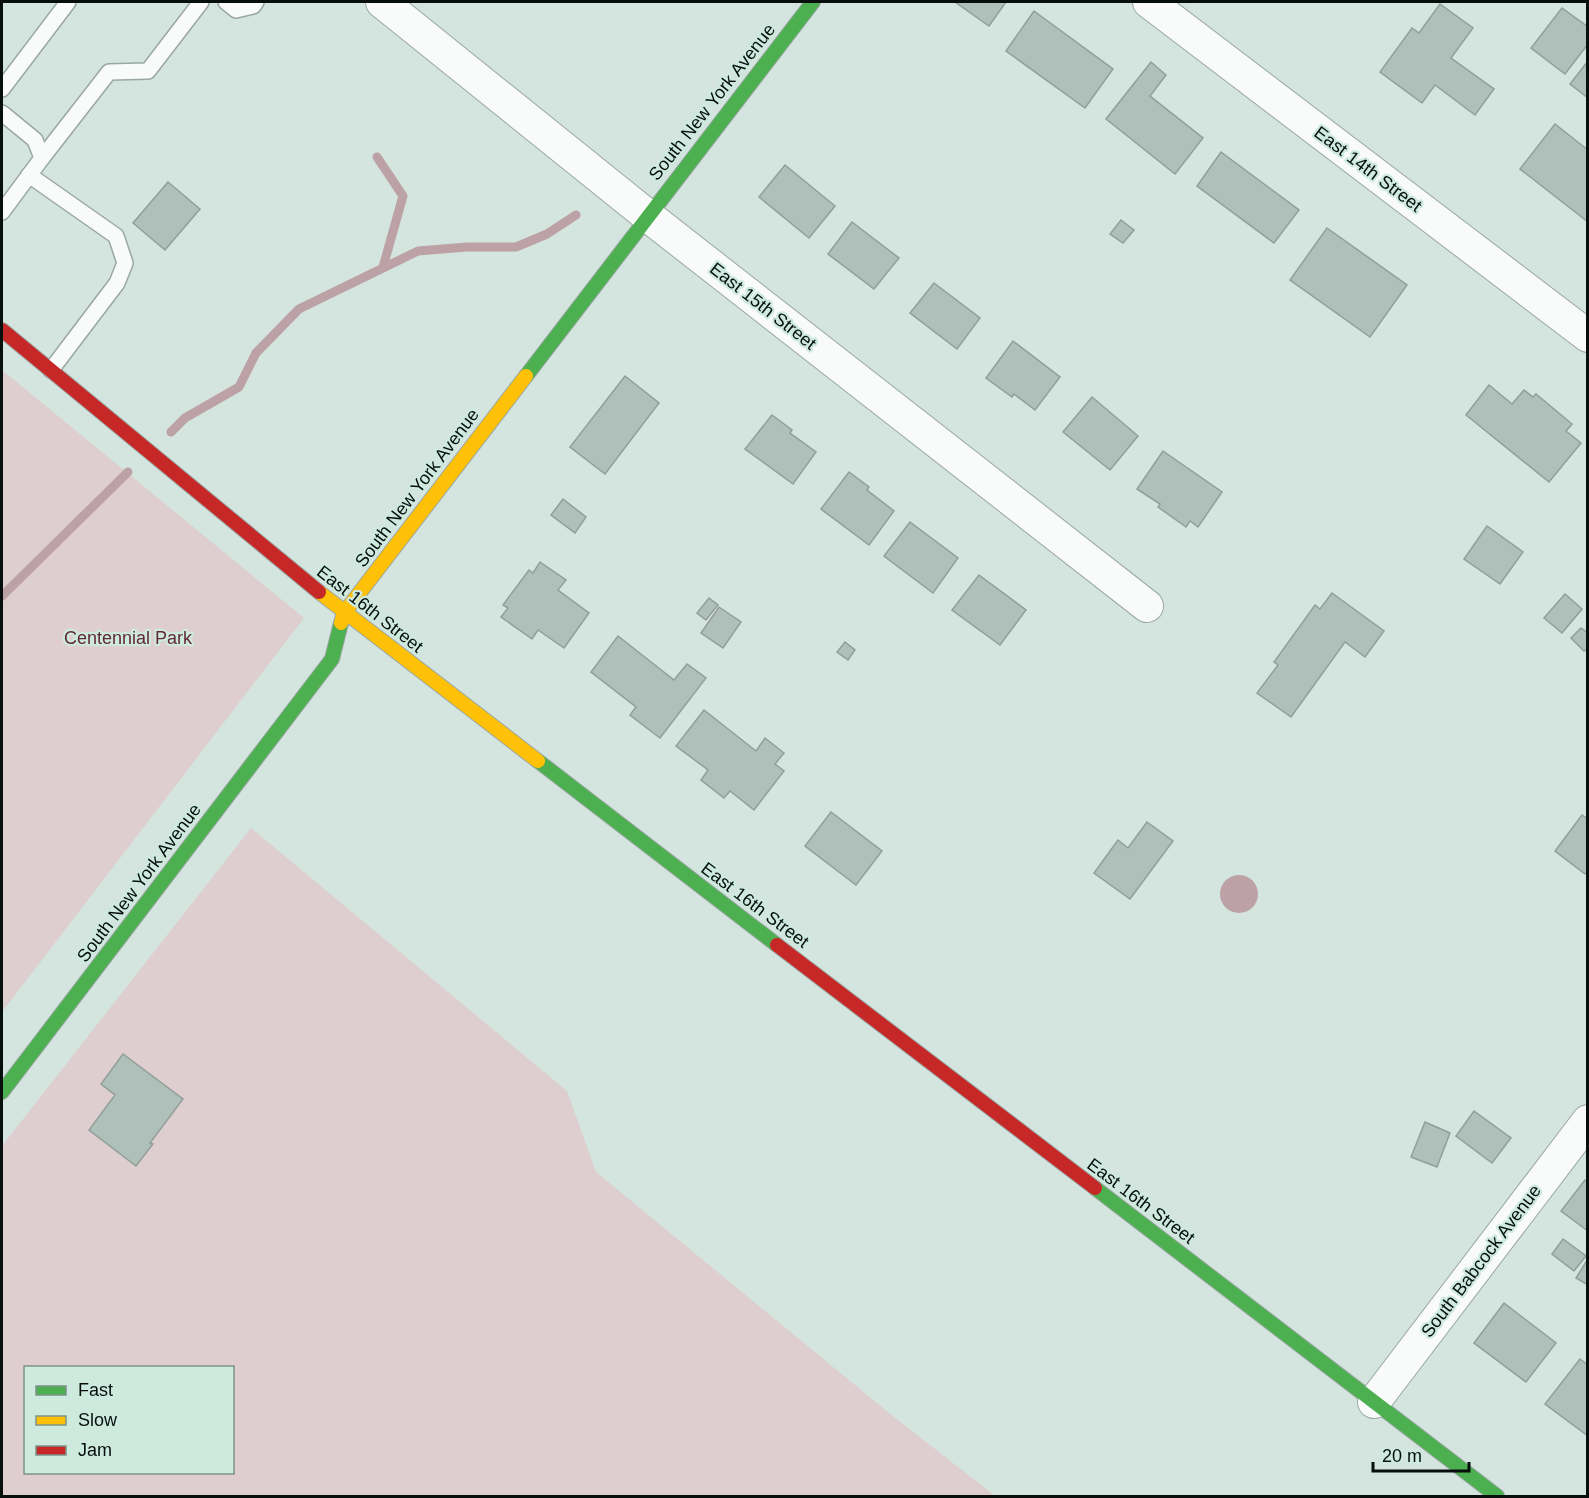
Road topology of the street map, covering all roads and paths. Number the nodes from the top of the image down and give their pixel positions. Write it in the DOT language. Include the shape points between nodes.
graph roads {
  1 [pos="68,2"];
  2 [pos="201,2"];
  3 [pos="226,2"];
  4 [pos="256,2"];
  5 [pos="382,2"];
  6 [pos="813,2"];
  7 [pos="1149,2"];
  8 [pos="2,89"];
  9 [pos="2,113"];
  10 [pos="42,158"];
  11 [pos="29,176"];
  12 [pos="2,212"];
  13 [pos="648,216"];
  14 [pos="2,330"];
  15 [pos="1587,336"];
  16 [pos="51,370"];
  17 [pos="1147,606"];
  18 [pos="344,613"];
  19 [pos="2,1092"];
  20 [pos="1587,1121"];
  21 [pos="1374,1402"];
  22 [pos="1497,1497"];
  1 -- 8 [label="lane"];
  2 -- 10 [label="lane" via="148,71 109,72"];
  3 -- 4 [label="lane" via="236,10"];
  5 -- 13 [label="street, East 15th Street"];
  6 -- 13 [label="street, South New York Avenue"];
  7 -- 15 [label="street, East 14th Street"];
  9 -- 10 [label="lane" via="35,140"];
  10 -- 11 [label="lane"];
  11 -- 12 [label="lane"];
  11 -- 16 [label="lane" via="116,236 125,263 117,283"];
  13 -- 17 [label="street, East 15th Street"];
  13 -- 18 [label="street, South New York Avenue"];
  14 -- 16 [label="street, East 16th Street"];
  16 -- 18 [label="street, East 16th Street"];
  18 -- 19 [label="street, South New York Avenue" via="332,659"];
  18 -- 21 [label="street, East 16th Street"];
  20 -- 21 [label="street, South Babcock Avenue"];
  21 -- 22 [label="street, East 16th Street"];
}
